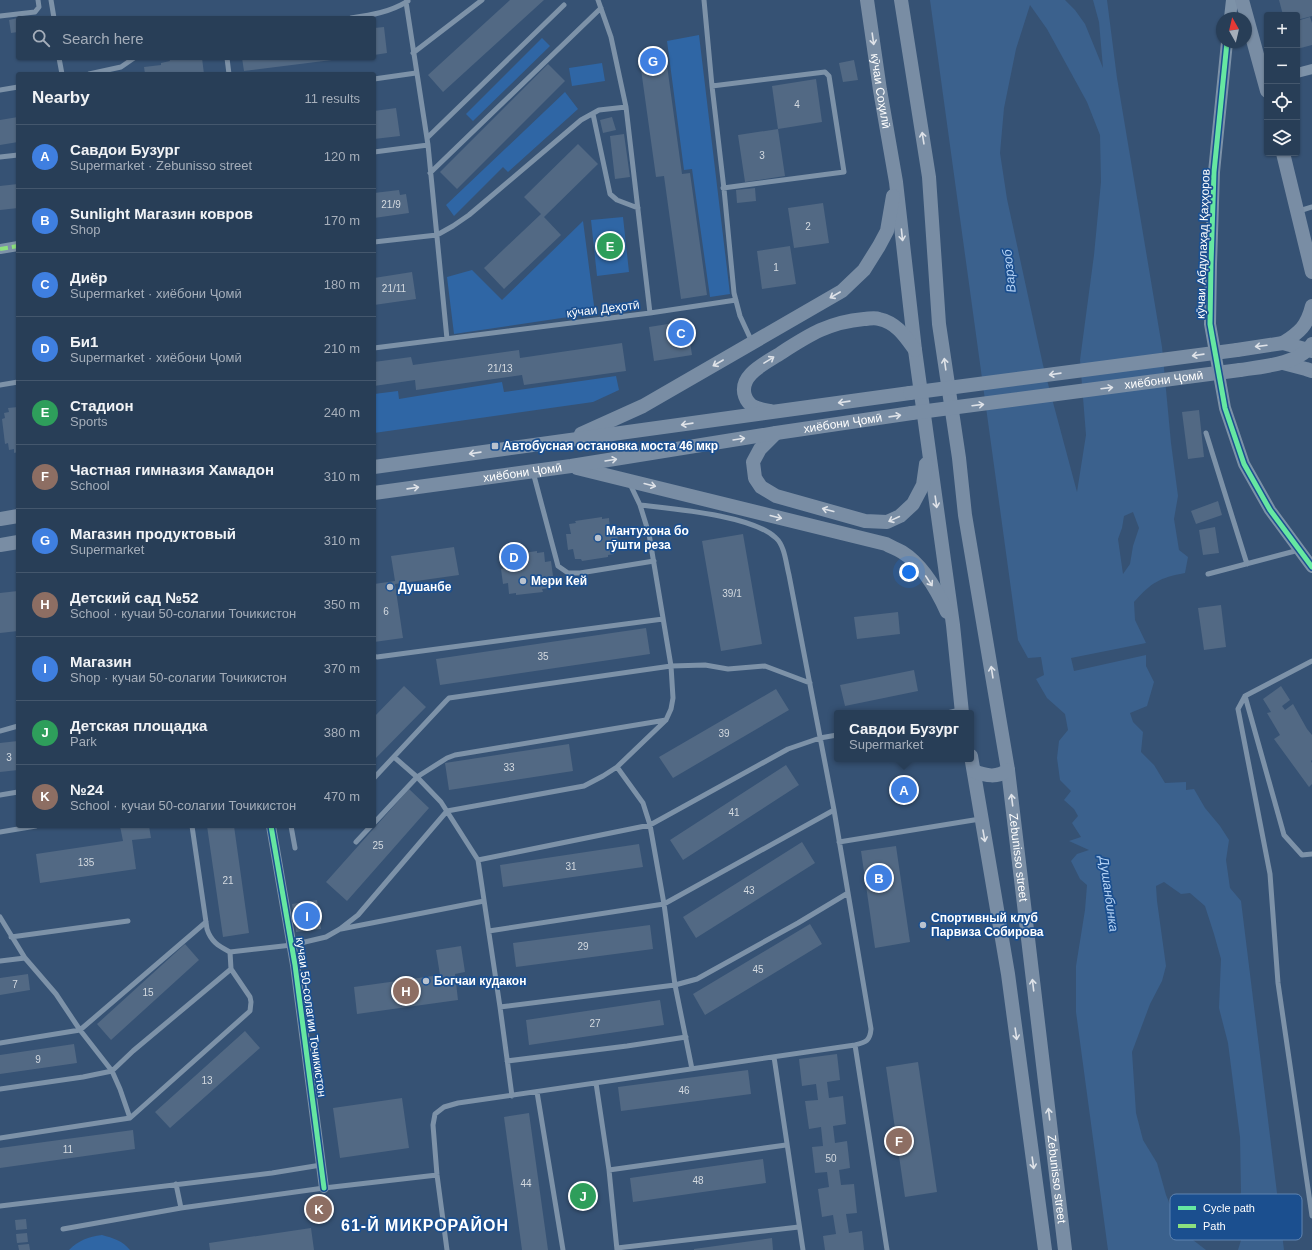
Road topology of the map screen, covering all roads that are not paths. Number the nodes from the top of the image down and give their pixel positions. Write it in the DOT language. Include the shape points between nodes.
graph roads {
  1 [pos="38,0"];
  2 [pos="51,0"];
  3 [pos="482,0"];
  4 [pos="598,0"];
  5 [pos="704,0"];
  6 [pos="867,0"];
  7 [pos="901,0"];
  8 [pos="1232,0"];
  9 [pos="1242,0"];
  10 [pos="407,1"];
  11 [pos="564,6"];
  12 [pos="601,8"];
  13 [pos="1231,12"];
  14 [pos="0,16"];
  15 [pos="54,16"];
  16 [pos="364,16"];
  17 [pos="1226,48"];
  18 [pos="413,53"];
  19 [pos="59,60"];
  20 [pos="131,60"];
  21 [pos="227,60"];
  22 [pos="1312,69"];
  23 [pos="62,72"];
  24 [pos="98,72"];
  25 [pos="229,72"];
  26 [pos="1300,72"];
  27 [pos="416,73"];
  28 [pos="376,79"];
  29 [pos="1266,84"];
  30 [pos="712,86"];
  31 [pos="16,87"];
  32 [pos="0,90"];
  33 [pos="626,107"];
  34 [pos="593,114"];
  35 [pos="426,138"];
  36 [pos="428,145"];
  37 [pos="376,152"];
  38 [pos="16,155"];
  39 [pos="1284,156"];
  40 [pos="0,157"];
  41 [pos="430,173"];
  42 [pos="896,182"];
  43 [pos="723,188"];
  44 [pos="1312,207"];
  45 [pos="638,208"];
  46 [pos="1298,212"];
  47 [pos="437,235"];
  48 [pos="376,242"];
  49 [pos="16,246"];
  50 [pos="0,249"];
  51 [pos="1311,268"];
  52 [pos="1312,281"];
  53 [pos="736,300"];
  54 [pos="1312,306"];
  55 [pos="650,313"];
  56 [pos="447,339"];
  57 [pos="752,343"];
  58 [pos="1283,343"];
  59 [pos="376,348"];
  60 [pos="1311,348"];
  61 [pos="915,350"];
  62 [pos="1283,363"];
  63 [pos="1312,371"];
  64 [pos="16,382"];
  65 [pos="0,385"];
  66 [pos="772,412"];
  67 [pos="776,433"];
  68 [pos="1206,433"];
  69 [pos="567,440"];
  70 [pos="929,450"];
  71 [pos="571,466"];
  72 [pos="376,467"];
  73 [pos="533,472"];
  74 [pos="627,480"];
  75 [pos="376,493"];
  76 [pos="640,505"];
  77 [pos="16,516"];
  78 [pos="0,519"];
  79 [pos="16,542"];
  80 [pos="0,545"];
  81 [pos="1299,550"];
  82 [pos="654,561"];
  83 [pos="1247,564"];
  84 [pos="1312,567"];
  85 [pos="1208,574"];
  86 [pos="663,619"];
  87 [pos="952,625"];
  88 [pos="376,657"];
  89 [pos="1312,662"];
  90 [pos="671,666"];
  91 [pos="810,683"];
  92 [pos="1245,696"];
  93 [pos="962,710"];
  94 [pos="666,720"];
  95 [pos="16,727"];
  96 [pos="0,731"];
  97 [pos="834,736"];
  98 [pos="820,738"];
  99 [pos="394,756"];
  100 [pos="972,762"];
  101 [pos="617,767"];
  102 [pos="1008,770"];
  103 [pos="974,771"];
  104 [pos="376,776"];
  105 [pos="417,777"];
  106 [pos="16,792"];
  107 [pos="0,795"];
  108 [pos="834,810"];
  109 [pos="447,811"];
  110 [pos="981,819"];
  111 [pos="376,821"];
  112 [pos="650,825"];
  113 [pos="24,828"];
  114 [pos="192,828"];
  115 [pos="271,828"];
  116 [pos="291,828"];
  117 [pos="369,828"];
  118 [pos="0,832"];
  119 [pos="356,842"];
  120 [pos="839,842"];
  121 [pos="295,848"];
  122 [pos="1312,854"];
  123 [pos="478,860"];
  124 [pos="848,893"];
  125 [pos="484,901"];
  126 [pos="664,904"];
  127 [pos="0,917"];
  128 [pos="128,921"];
  129 [pos="206,922"];
  130 [pos="340,929"];
  131 [pos="489,931"];
  132 [pos="11,937"];
  133 [pos="292,945"];
  134 [pos="230,952"];
  135 [pos="25,958"];
  136 [pos="0,961"];
  137 [pos="231,969"];
  138 [pos="675,985"];
  139 [pos="500,1007"];
  140 [pos="80,1030"];
  141 [pos="686,1037"];
  142 [pos="0,1043"];
  143 [pos="855,1045"];
  144 [pos="774,1057"];
  145 [pos="507,1061"];
  146 [pos="692,1069"];
  147 [pos="112,1071"];
  148 [pos="596,1083"];
  149 [pos="0,1089"];
  150 [pos="537,1092"];
  151 [pos="512,1096"];
  152 [pos="130,1118"];
  153 [pos="0,1138"];
  154 [pos="786,1144"];
  155 [pos="321,1165"];
  156 [pos="609,1170"];
  157 [pos="437,1175"];
  158 [pos="176,1184"];
  159 [pos="324,1188"];
  160 [pos="0,1206"];
  161 [pos="181,1208"];
  162 [pos="1312,1216"];
  163 [pos="799,1227"];
  164 [pos="63,1229"];
  165 [pos="617,1249"];
  166 [pos="447,1250"];
  167 [pos="563,1250"];
  168 [pos="803,1250"];
  169 [pos="887,1250"];
  170 [pos="1045,1250"];
  171 [pos="1064,1250"];
  1 -- 14 [label="lane" via="39,7 36,11"];
  2 -- 15 [label="lane"];
  3 -- 18 [label="lane"];
  4 -- 12 [label="lane, кӯчаи Деҳотӣ"];
  5 -- 30 [label="lane"];
  6 -- 42 [label="main road, кӯчаи Соҳилӣ, one-way"];
  102 -- 7 [label="main road, Zebunisso street, one-way" via="965,515 939,324 929,177"];
  8 -- 13 [label="street"];
  9 -- 29 [label="main road"];
  10 -- 16 [label="lane" via="390,10"];
  10 -- 18 [label="lane"];
  11 -- 35 [label="lane"];
  12 -- 33 [label="lane, кӯчаи Деҳотӣ" via="611,37"];
  12 -- 41 [label="lane"];
  17 -- 81 [label="street, кӯчаи Абдулаҳад Қаҳҳоров" via="1214,172 1210,324 1225,408 1244,464 1270,510"];
  18 -- 27 [label="lane"];
  19 -- 23 [label="lane"];
  20 -- 24 [label="lane" via="121,67"];
  21 -- 25 [label="lane"];
  22 -- 26 [label="street"];
  27 -- 28 [label="lane"];
  27 -- 35 [label="lane"];
  30 -- 43 [label="lane" via="825,72 829,76 844,172"];
  30 -- 53 [label="lane"];
  31 -- 32 [label="lane"];
  33 -- 34 [label="lane" via="606,108"];
  33 -- 45 [label="lane, кӯчаи Деҳотӣ"];
  34 -- 45 [label="lane" via="610,194 617,200"];
  34 -- 47 [label="lane" via="580,120 469,215"];
  35 -- 36 [label="lane"];
  36 -- 37 [label="lane"];
  36 -- 41 [label="lane"];
  38 -- 40 [label="lane"];
  39 -- 46 [label="main road"];
  41 -- 47 [label="lane"];
  42 -- 57 [label="main road, one-way" via="887,231 864,270 842,291"];
  42 -- 61 [label="main road, кӯчаи Соҳилӣ, one-way"];
  44 -- 46 [label="lane"];
  45 -- 55 [label="lane, кӯчаи Деҳотӣ"];
  46 -- 51 [label="main road"];
  47 -- 48 [label="lane"];
  47 -- 56 [label="lane"];
  49 -- 50 [label="street"];
  51 -- 52 [label="main road"];
  53 -- 55 [label="lane"];
  53 -- 57 [label="lane"];
  54 -- 58 [label="main road" via="1309,317 1298,334"];
  55 -- 56 [label="lane, кӯчаи Деҳотӣ"];
  56 -- 59 [label="lane, кӯчаи Деҳотӣ"];
  57 -- 69 [label="main road, one-way" via="643,406"];
  58 -- 60 [label="main road, хиёбони Ҷомӣ"];
  58 -- 66 [label="main road, хиёбони Ҷомӣ, one-way, bridge"];
  60 -- 62 [label="main road, хиёбони Ҷомӣ"];
  66 -- 61 [label="main road, one-way" via="755,408 747,402 744,391 746,380 756,369 813,333 839,323 877,318 899,328"];
  61 -- 70 [label="main road, кӯчаи Соҳилӣ"];
  62 -- 63 [label="main road"];
  67 -- 62 [label="main road, хиёбони Ҷомӣ, one-way, bridge"];
  64 -- 65 [label="lane"];
  66 -- 69 [label="main road, хиёбони Ҷомӣ, one-way"];
  70 -- 67 [label="main road, one-way" via="923,485 913,504 900,516 887,522 865,520 776,496 761,487 755,478 753,462 760,449"];
  71 -- 67 [label="main road, хиёбони Ҷомӣ, one-way"];
  68 -- 83 [label="lane"];
  69 -- 72 [label="main road, хиёбони Ҷомӣ, one-way"];
  70 -- 87 [label="main road, кӯчаи Соҳилӣ, one-way"];
  71 -- 73 [label="main road, хиёбони Ҷомӣ"];
  71 -- 74 [label="main road"];
  75 -- 73 [label="main road, хиёбони Ҷомӣ, one-way"];
  73 -- 82 [label="lane" via="558,566 568,573 580,573"];
  74 -- 76 [label="lane"];
  74 -- 87 [label="main road, one-way" via="886,544 903,552 921,568 941,599"];
  76 -- 82 [label="lane" via="650,534"];
  76 -- 91 [label="lane" via="743,522 764,529 777,538 789,575"];
  77 -- 78 [label="main road"];
  79 -- 80 [label="main road"];
  81 -- 83 [label="lane"];
  81 -- 84 [label="street, кӯчаи Абдулаҳад Қаҳҳоров"];
  82 -- 86 [label="lane"];
  83 -- 85 [label="lane"];
  86 -- 88 [label="lane"];
  86 -- 90 [label="lane"];
  87 -- 93 [label="main road, кӯчаи Соҳилӣ"];
  89 -- 92 [label="lane"];
  90 -- 91 [label="lane" via="705,665 728,669 765,666"];
  90 -- 94 [label="lane" via="673,698"];
  90 -- 99 [label="lane" via="449,698"];
  91 -- 98 [label="lane"];
  92 -- 122 [label="lane" via="1284,835 1302,854"];
  92 -- 162 [label="lane" via="1238,709 1270,874 1278,983"];
  94 -- 101 [label="lane"];
  94 -- 105 [label="lane" via="455,755"];
  95 -- 96 [label="lane"];
  97 -- 98 [label="lane"];
  98 -- 108 [label="lane"];
  98 -- 112 [label="lane" via="788,749"];
  99 -- 104 [label="lane"];
  99 -- 105 [label="lane"];
  100 -- 103 [label="main road"];
  101 -- 109 [label="lane" via="584,786"];
  101 -- 112 [label="lane" via="642,803"];
  102 -- 103 [label="main road" via="993,776"];
  171 -- 102 [label="main road, Zebunisso street, one-way"];
  103 -- 110 [label="main road"];
  105 -- 109 [label="lane"];
  105 -- 111 [label="lane"];
  106 -- 107 [label="lane"];
  108 -- 120 [label="lane"];
  108 -- 126 [label="lane"];
  109 -- 123 [label="lane"];
  109 -- 130 [label="lane" via="358,915"];
  110 -- 120 [label="lane"];
  110 -- 170 [label="main road, one-way" via="1008,974"];
  112 -- 123 [label="lane"];
  112 -- 126 [label="lane"];
  113 -- 118 [label="lane"];
  114 -- 129 [label="lane"];
  115 -- 133 [label="street, кучаи 50-солагии Точикистон"];
  116 -- 121 [label="lane"];
  117 -- 119 [label="lane"];
  120 -- 124 [label="lane"];
  123 -- 125 [label="lane"];
  124 -- 138 [label="lane" via="697,979"];
  124 -- 143 [label="lane" via="871,1029 869,1040"];
  125 -- 130 [label="lane"];
  125 -- 131 [label="lane"];
  126 -- 131 [label="lane"];
  126 -- 138 [label="lane"];
  127 -- 132 [label="lane"];
  128 -- 132 [label="lane"];
  129 -- 134 [label="lane" via="210,937"];
  129 -- 140 [label="lane"];
  130 -- 133 [label="lane" via="326,937"];
  131 -- 139 [label="lane"];
  132 -- 135 [label="lane"];
  133 -- 134 [label="lane"];
  133 -- 155 [label="street, кучаи 50-солагии Точикистон"];
  134 -- 137 [label="lane"];
  135 -- 136 [label="lane"];
  135 -- 140 [label="lane" via="56,994"];
  137 -- 147 [label="lane"];
  137 -- 152 [label="lane" via="250,997 250,1011"];
  138 -- 139 [label="lane"];
  138 -- 141 [label="lane"];
  139 -- 145 [label="lane"];
  140 -- 142 [label="lane"];
  140 -- 147 [label="lane"];
  141 -- 145 [label="lane"];
  141 -- 146 [label="lane"];
  143 -- 144 [label="lane"];
  143 -- 169 [label="lane"];
  144 -- 146 [label="lane"];
  144 -- 154 [label="lane"];
  145 -- 151 [label="lane"];
  146 -- 148 [label="lane"];
  147 -- 149 [label="lane"];
  147 -- 152 [label="lane"];
  148 -- 150 [label="lane"];
  148 -- 156 [label="lane"];
  150 -- 151 [label="lane"];
  150 -- 167 [label="lane"];
  151 -- 157 [label="lane" via="458,1103 444,1107 435,1114 433,1125"];
  152 -- 153 [label="lane"];
  154 -- 156 [label="lane"];
  154 -- 163 [label="lane"];
  155 -- 158 [label="lane"];
  155 -- 159 [label="street, кучаи 50-солагии Точикистон"];
  156 -- 165 [label="lane"];
  157 -- 159 [label="lane"];
  157 -- 166 [label="lane"];
  158 -- 160 [label="lane"];
  158 -- 161 [label="lane"];
  159 -- 161 [label="lane"];
  161 -- 164 [label="lane"];
  163 -- 165 [label="lane"];
  163 -- 168 [label="lane"];
}
